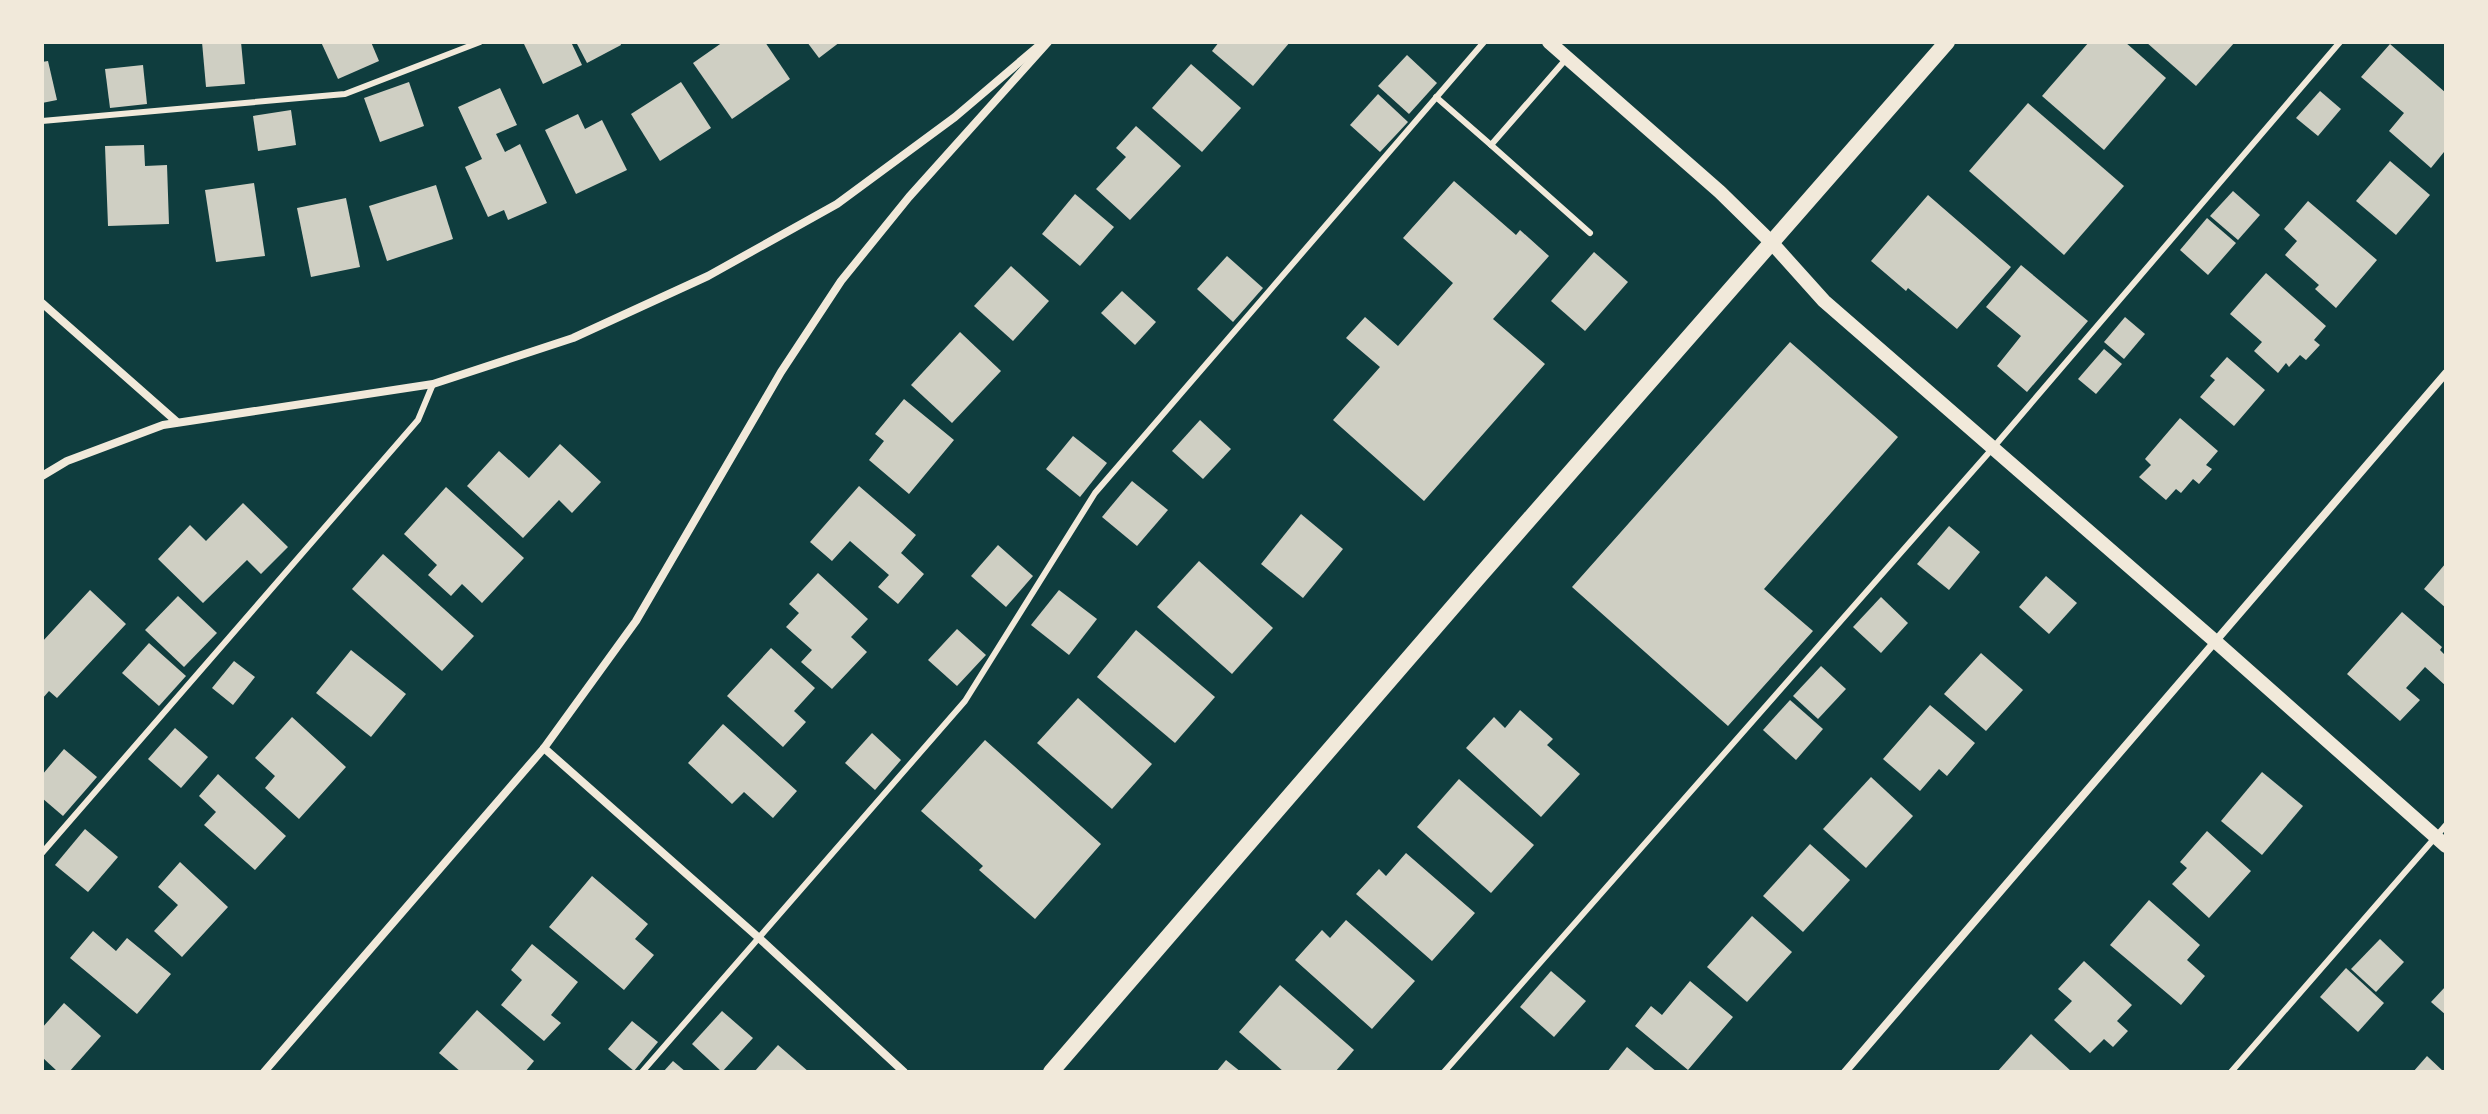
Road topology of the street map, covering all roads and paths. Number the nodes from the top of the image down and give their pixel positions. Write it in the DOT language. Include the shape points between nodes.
graph roads {
  1 [pos="480,42"];
  2 [pos="1045,42"];
  3 [pos="1484,42"];
  4 [pos="1549,42"];
  5 [pos="1947,42"];
  6 [pos="2340,42"];
  7 [pos="1567,58"];
  8 [pos="1436,97"];
  9 [pos="42,121"];
  10 [pos="1491,145"];
  11 [pos="1590,233"];
  12 [pos="1771,242"];
  13 [pos="42,303"];
  14 [pos="2446,373"];
  15 [pos="433,384"];
  16 [pos="177,422"];
  17 [pos="1992,449"];
  18 [pos="42,476"];
  19 [pos="2216,642"];
  20 [pos="544,748"];
  21 [pos="2446,825"];
  22 [pos="2441,841"];
  23 [pos="42,853"];
  24 [pos="759,938"];
  25 [pos="264,1072"];
  26 [pos="642,1072"];
  27 [pos="904,1072"];
  28 [pos="1051,1072"];
  29 [pos="1444,1072"];
  30 [pos="1845,1072"];
  31 [pos="2231,1072"];
  1 -- 9 [label="lane" via="345,94"];
  2 -- 15 [label="street" via="837,204 708,276 573,338"];
  2 -- 20 [label="street" via="841,281 781,372 636,621"];
  3 -- 8 [label="lane"];
  4 -- 7 [label="street"];
  5 -- 12 [label="main road"];
  6 -- 17 [label="lane"];
  7 -- 10 [label="lane"];
  7 -- 12 [label="street"];
  8 -- 10 [label="lane"];
  8 -- 24 [label="lane" via="1095,493 965,701"];
  10 -- 11 [label="lane"];
  12 -- 17 [label="street" via="1824,301"];
  12 -- 28 [label="main road"];
  13 -- 16 [label="street"];
  14 -- 19 [label="street"];
  15 -- 16 [label="street"];
  15 -- 23 [label="lane" via="418,420"];
  16 -- 18 [label="street" via="67,461"];
  17 -- 19 [label="street"];
  17 -- 29 [label="lane"];
  19 -- 22 [label="street"];
  19 -- 30 [label="street"];
  20 -- 24 [label="street"];
  20 -- 25 [label="street"];
  21 -- 22 [label="lane"];
  22 -- 31 [label="lane"];
  24 -- 26 [label="lane"];
  24 -- 27 [label="street"];
}
